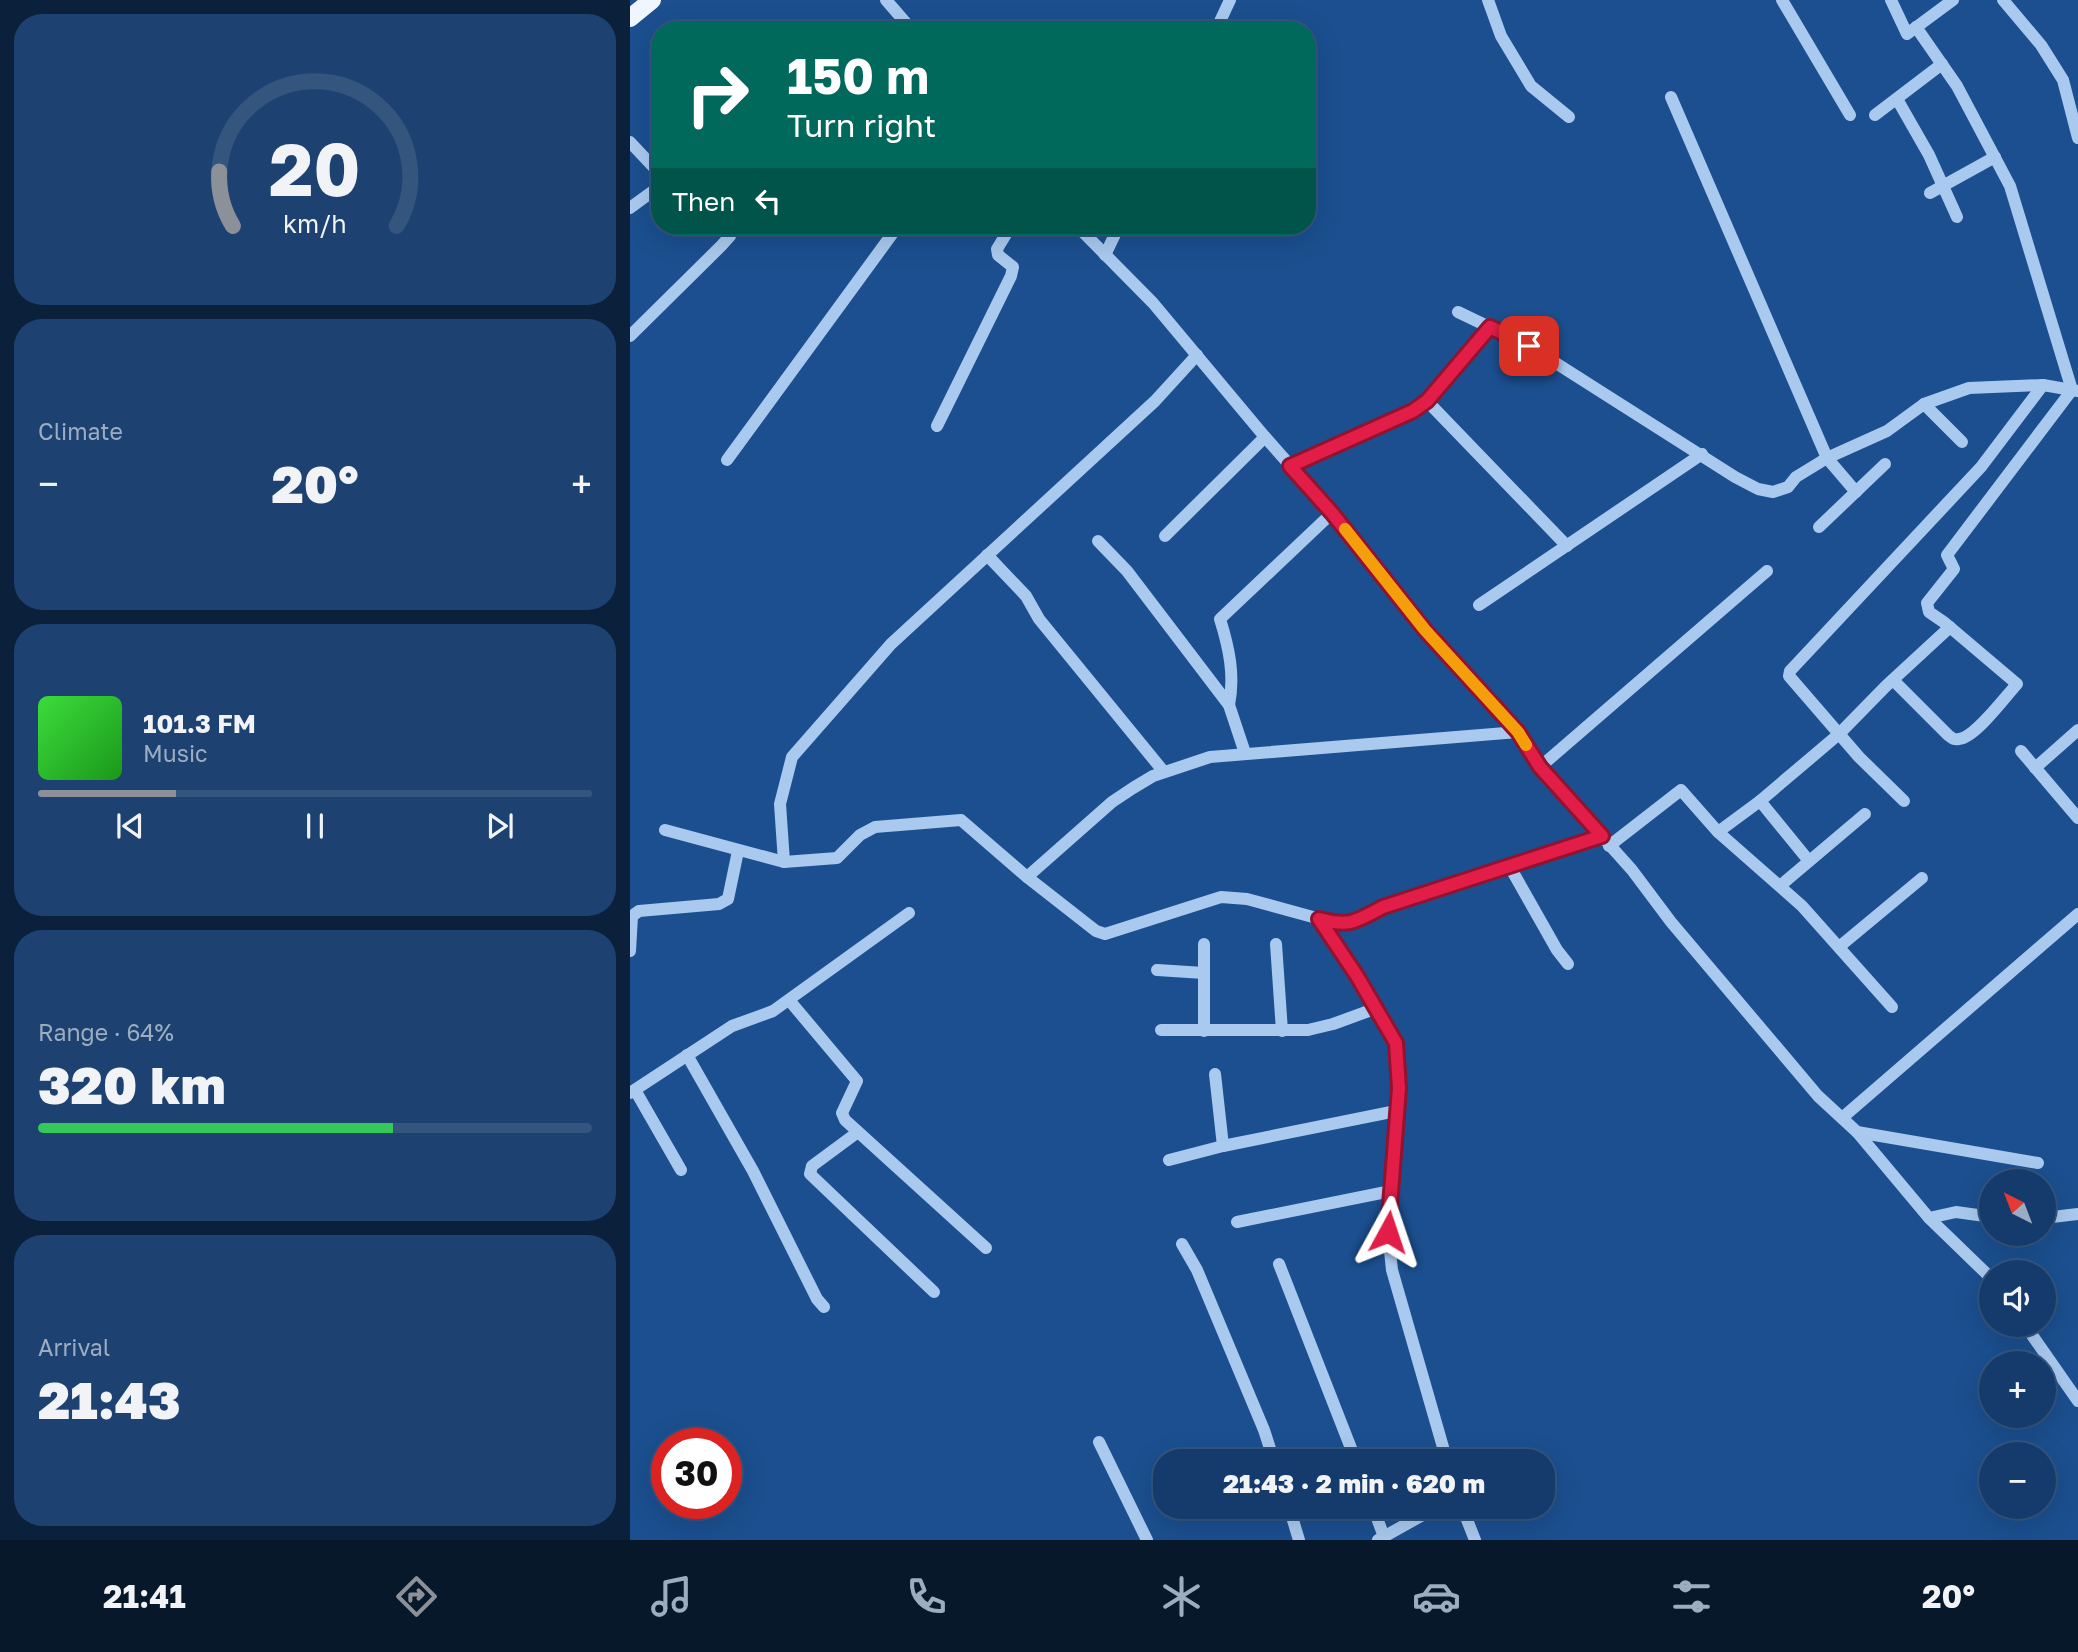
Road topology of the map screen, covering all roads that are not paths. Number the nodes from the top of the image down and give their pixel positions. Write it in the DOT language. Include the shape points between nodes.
graph roads {
  1 [pos="652,0"];
  2 [pos="886,0"];
  3 [pos="1230,0"];
  4 [pos="1488,0"];
  5 [pos="1782,0"];
  6 [pos="1891,0"];
  7 [pos="1953,0"];
  8 [pos="2003,0"];
  9 [pos="630,18"];
  10 [pos="904,21"];
  11 [pos="1220,21"];
  12 [pos="1916,27"];
  13 [pos="1942,64"];
  14 [pos="1671,97"];
  15 [pos="1897,99"];
  16 [pos="1850,115"];
  17 [pos="1875,115"];
  18 [pos="1569,117"];
  19 [pos="2078,138"];
  20 [pos="630,142"];
  21 [pos="1995,156"];
  22 [pos="651,164"];
  23 [pos="1943,186"];
  24 [pos="651,193"];
  25 [pos="1930,193"];
  26 [pos="630,208"];
  27 [pos="1957,217"];
  28 [pos="730,235"];
  29 [pos="891,235"];
  30 [pos="1006,235"];
  31 [pos="1086,235"];
  32 [pos="1115,235"];
  33 [pos="1105,255"];
  34 [pos="1458,312"];
  35 [pos="1490,327"];
  36 [pos="630,336"];
  37 [pos="1197,355"];
  38 [pos="2043,385"];
  39 [pos="2075,391"];
  40 [pos="1427,401"];
  41 [pos="1924,404"];
  42 [pos="937,426"];
  43 [pos="1265,438"];
  44 [pos="1962,442"];
  45 [pos="1702,454"];
  46 [pos="1827,458"];
  47 [pos="727,460"];
  48 [pos="1885,464"];
  49 [pos="1290,466"];
  50 [pos="1856,492"];
  51 [pos="1332,513"];
  52 [pos="1819,527"];
  53 [pos="1165,536"];
  54 [pos="1098,541"];
  55 [pos="1567,546"];
  56 [pos="987,555"];
  57 [pos="1767,571"];
  58 [pos="1479,605"];
  59 [pos="1950,627"];
  60 [pos="1893,680"];
  61 [pos="1230,705"];
  62 [pos="2078,730"];
  63 [pos="1518,732"];
  64 [pos="1839,734"];
  65 [pos="2021,751"];
  66 [pos="1245,753"];
  67 [pos="1540,767"];
  68 [pos="2035,768"];
  69 [pos="1164,772"];
  70 [pos="1760,801"];
  71 [pos="1904,801"];
  72 [pos="1865,814"];
  73 [pos="2078,818"];
  74 [pos="664,830"];
  75 [pos="1718,832"];
  76 [pos="1605,841"];
  77 [pos="738,851"];
  78 [pos="1809,861"];
  79 [pos="783,862"];
  80 [pos="1510,867"];
  81 [pos="1027,877"];
  82 [pos="1922,878"];
  83 [pos="1781,885"];
  84 [pos="909,913"];
  85 [pos="2078,914"];
  86 [pos="1319,919"];
  87 [pos="1204,944"];
  88 [pos="1276,944"];
  89 [pos="1839,947"];
  90 [pos="630,949"];
  91 [pos="1568,964"];
  92 [pos="1157,970"];
  93 [pos="1204,974"];
  94 [pos="789,1000"];
  95 [pos="1892,1007"];
  96 [pos="1377,1008"];
  97 [pos="1161,1030"];
  98 [pos="1204,1031"];
  99 [pos="1282,1031"];
  100 [pos="687,1055"];
  101 [pos="1214,1074"];
  102 [pos="632,1092"];
  103 [pos="1396,1111"];
  104 [pos="1842,1118"];
  105 [pos="858,1132"];
  106 [pos="1857,1132"];
  107 [pos="1223,1146"];
  108 [pos="1169,1160"];
  109 [pos="2038,1163"];
  110 [pos="681,1170"];
  111 [pos="1391,1191"];
  112 [pos="2078,1214"];
  113 [pos="1979,1215"];
  114 [pos="2056,1217"];
  115 [pos="1929,1218"];
  116 [pos="1237,1222"];
  117 [pos="1182,1244"];
  118 [pos="986,1248"];
  119 [pos="1279,1264"];
  120 [pos="1979,1266"];
  121 [pos="934,1292"];
  122 [pos="824,1307"];
  123 [pos="2033,1337"];
  124 [pos="2078,1401"];
  125 [pos="1100,1442"];
  126 [pos="1270,1449"];
  127 [pos="1351,1449"];
  128 [pos="1444,1449"];
  129 [pos="1293,1519"];
  130 [pos="1376,1519"];
  131 [pos="1415,1519"];
  132 [pos="1467,1519"];
  133 [pos="1381,1538"];
  134 [pos="1147,1540"];
  135 [pos="1299,1540"];
  136 [pos="1475,1540"];
  1 -- 9 [label="main road"];
  2 -- 10 [label="street"];
  3 -- 11 [label="street"];
  4 -- 18 [label="street" via="1501,36 1531,86"];
  5 -- 16 [label="street"];
  6 -- 12 [label="street" via="1907,34"];
  7 -- 12 [label="street"];
  8 -- 19 [label="street" via="2063,80"];
  12 -- 13 [label="street"];
  13 -- 15 [label="street"];
  13 -- 21 [label="street"];
  14 -- 46 [label="street"];
  15 -- 17 [label="street"];
  15 -- 23 [label="street"];
  20 -- 22 [label="street"];
  21 -- 23 [label="street"];
  21 -- 39 [label="street" via="2017,206"];
  23 -- 25 [label="street"];
  23 -- 27 [label="street"];
  24 -- 26 [label="street"];
  28 -- 36 [label="street"];
  29 -- 47 [label="street"];
  30 -- 42 [label="street" via="997,249 1013,267 1011,276"];
  31 -- 33 [label="street"];
  32 -- 33 [label="street"];
  33 -- 37 [label="street"];
  34 -- 35 [label="street"];
  35 -- 40 [label="street"];
  35 -- 45 [label="street" via="1529,346"];
  37 -- 43 [label="street"];
  37 -- 56 [label="street" via="1155,401"];
  38 -- 39 [label="street"];
  38 -- 41 [label="street" via="1969,388"];
  38 -- 64 [label="street" via="1981,467 1790,671 1789,676"];
  39 -- 59 [label="street" via="1947,555 1954,569 1927,603 1929,612"];
  40 -- 49 [label="street"];
  40 -- 55 [label="street"];
  41 -- 44 [label="street"];
  41 -- 46 [label="street" via="1887,431"];
  43 -- 49 [label="street"];
  43 -- 53 [label="street"];
  45 -- 46 [label="street" via="1758,489 1773,492 1788,487"];
  45 -- 55 [label="street"];
  46 -- 50 [label="street"];
  48 -- 50 [label="street"];
  49 -- 51 [label="street"];
  50 -- 52 [label="street"];
  51 -- 61 [label="street" via="1220,620 1231,665"];
  51 -- 63 [label="street" via="1425,630"];
  54 -- 61 [label="street" via="1127,571"];
  55 -- 58 [label="street"];
  56 -- 69 [label="street" via="1026,596 1039,619"];
  56 -- 79 [label="street" via="891,644 792,757 780,804"];
  57 -- 67 [label="street"];
  59 -- 60 [label="street"];
  59 -- 60 [label="street" via="2017,684 1972,733 1961,739 1948,735"];
  60 -- 64 [label="street"];
  61 -- 66 [label="street"];
  62 -- 68 [label="street"];
  63 -- 66 [label="street"];
  63 -- 67 [label="street"];
  64 -- 70 [label="street"];
  64 -- 71 [label="street"];
  65 -- 68 [label="street"];
  66 -- 69 [label="street" via="1210,757"];
  67 -- 76 [label="street"];
  68 -- 73 [label="street"];
  69 -- 81 [label="street" via="1112,802"];
  70 -- 75 [label="street"];
  70 -- 78 [label="street"];
  72 -- 78 [label="street"];
  74 -- 77 [label="street"];
  75 -- 76 [label="street" via="1681,790"];
  75 -- 83 [label="street"];
  76 -- 80 [label="street"];
  76 -- 104 [label="street" via="1818,1096"];
  77 -- 79 [label="street"];
  77 -- 90 [label="street" via="728,899 719,904 639,911 632,916"];
  78 -- 83 [label="street"];
  79 -- 81 [label="street" via="837,858 875,827 961,820"];
  80 -- 86 [label="street" via="1383,907 1357,921 1342,925"];
  80 -- 91 [label="street"];
  81 -- 86 [label="street" via="1105,934 1221,897 1247,899"];
  82 -- 89 [label="street"];
  83 -- 89 [label="street"];
  84 -- 94 [label="street"];
  85 -- 104 [label="street"];
  86 -- 96 [label="street"];
  87 -- 93 [label="street"];
  88 -- 99 [label="street"];
  89 -- 95 [label="street"];
  92 -- 93 [label="street"];
  93 -- 98 [label="street"];
  94 -- 100 [label="street" via="774,1011 732,1026"];
  94 -- 105 [label="street" via="857,1081 842,1113"];
  96 -- 99 [label="street" via="1333,1024"];
  96 -- 103 [label="street" via="1396,1043"];
  97 -- 98 [label="street"];
  98 -- 99 [label="street"];
  100 -- 102 [label="street"];
  100 -- 122 [label="street"];
  101 -- 107 [label="street"];
  102 -- 110 [label="street"];
  103 -- 107 [label="street"];
  103 -- 111 [label="street"];
  104 -- 106 [label="street"];
  105 -- 118 [label="street"];
  105 -- 121 [label="street" via="812,1166 810,1174"];
  106 -- 109 [label="street"];
  106 -- 115 [label="street"];
  107 -- 108 [label="street"];
  111 -- 116 [label="street"];
  111 -- 128 [label="street" via="1388,1232 1392,1270"];
  112 -- 114 [label="street"];
  113 -- 115 [label="street" via="1955,1212"];
  115 -- 120 [label="street"];
  117 -- 126 [label="street" via="1197,1270"];
  119 -- 127 [label="street"];
  123 -- 124 [label="street"];
  125 -- 134 [label="street"];
  129 -- 135 [label="street"];
  130 -- 133 [label="street"];
  131 -- 133 [label="street"];
  132 -- 136 [label="street"];
}
